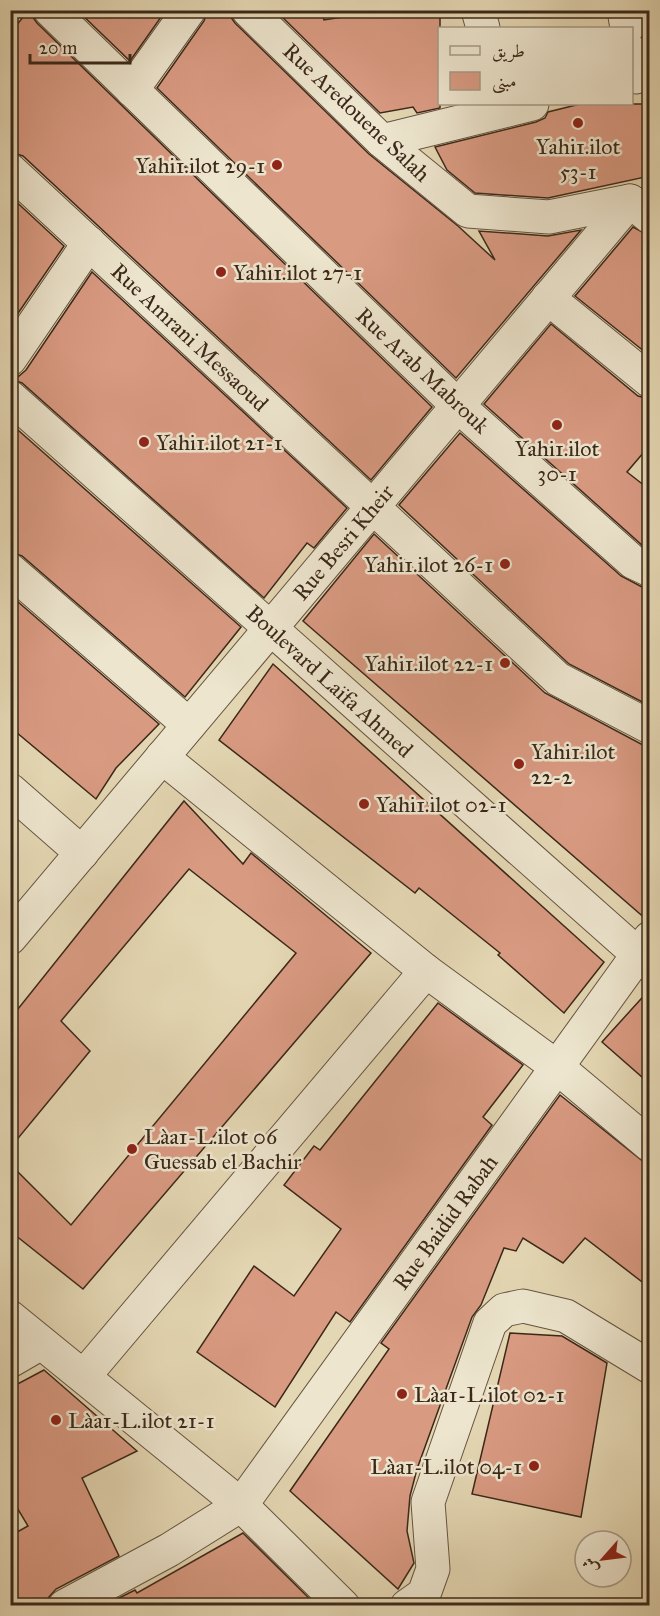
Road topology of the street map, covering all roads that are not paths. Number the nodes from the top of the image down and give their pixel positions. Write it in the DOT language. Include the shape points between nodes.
graph roads {
  1 [pos="50,10"];
  2 [pos="189,10"];
  3 [pos="248,10"];
  4 [pos="478,10"];
  5 [pos="624,10"];
  6 [pos="483,27"];
  7 [pos="627,27"];
  8 [pos="132,90"];
  9 [pos="513,106"];
  10 [pos="382,141"];
  11 [pos="10,170"];
  12 [pos="640,209"];
  13 [pos="89,243"];
  14 [pos="548,298"];
  15 [pos="10,359"];
  16 [pos="650,381"];
  17 [pos="10,397"];
  18 [pos="458,406"];
  19 [pos="372,507"];
  20 [pos="10,570"];
  21 [pos="650,570"];
  22 [pos="271,628"];
  23 [pos="189,725"];
  24 [pos="650,727"];
  25 [pos="162,758"];
  26 [pos="10,790"];
  27 [pos="82,853"];
  28 [pos="10,938"];
  29 [pos="645,953"];
  30 [pos="426,971"];
  31 [pos="556,1067"];
  32 [pos="650,1145"];
  33 [pos="10,1317"];
  34 [pos="41,1343"];
  35 [pos="10,1361"];
  36 [pos="650,1367"];
  37 [pos="84,1376"];
  38 [pos="241,1505"];
  39 [pos="65,1605"];
  40 [pos="343,1605"];
  41 [pos="407,1605"];
  1 -- 8 [label="street, Rue Arab Mabrouk"];
  2 -- 8 [label="street"];
  3 -- 10 [label="street, Rue Aredouene Salah"];
  4 -- 6 [label="street"];
  5 -- 7 [label="street"];
  8 -- 18 [label="street, Rue Arab Mabrouk"];
  9 -- 10 [label="street"];
  10 -- 12 [label="street, Rue Aredouene Salah" via="468,211 549,217"];
  11 -- 13 [label="street, Rue Amrani Messaoud"];
  12 -- 14 [label="street, Rue Besri Kheir"];
  13 -- 15 [label="street"];
  13 -- 19 [label="street, Rue Amrani Messaoud"];
  14 -- 16 [label="street"];
  14 -- 18 [label="street, Rue Besri Kheir"];
  17 -- 22 [label="street, Boulevard Laïfa Ahmed"];
  18 -- 19 [label="street, Rue Besri Kheir"];
  18 -- 21 [label="street, Rue Arab Mabrouk" via="633,562"];
  19 -- 22 [label="street, Rue Besri Kheir"];
  19 -- 24 [label="street, Rue Amrani Messaoud" via="558,679"];
  20 -- 23 [label="street"];
  22 -- 23 [label="street, Rue Besri Kheir"];
  22 -- 29 [label="street, Boulevard Laïfa Ahmed"];
  23 -- 25 [label="street, Rue Besri Kheir"];
  25 -- 27 [label="street, Rue Besri Kheir"];
  25 -- 30 [label="street"];
  26 -- 27 [label="street"];
  27 -- 28 [label="street, Rue Besri Kheir"];
  29 -- 31 [label="street, Rue Baidid Rabah"];
  30 -- 31 [label="street"];
  30 -- 37 [label="street"];
  31 -- 32 [label="street"];
  31 -- 38 [label="street, Rue Baidid Rabah"];
  33 -- 34 [label="street"];
  34 -- 35 [label="street"];
  34 -- 37 [label="street"];
  36 -- 41 [label="street" via="566,1316 523,1306 504,1310 490,1323 428,1502 433,1569 424,1594"];
  37 -- 38 [label="street"];
  38 -- 39 [label="street" via="169,1550"];
  38 -- 40 [label="street"];
}
